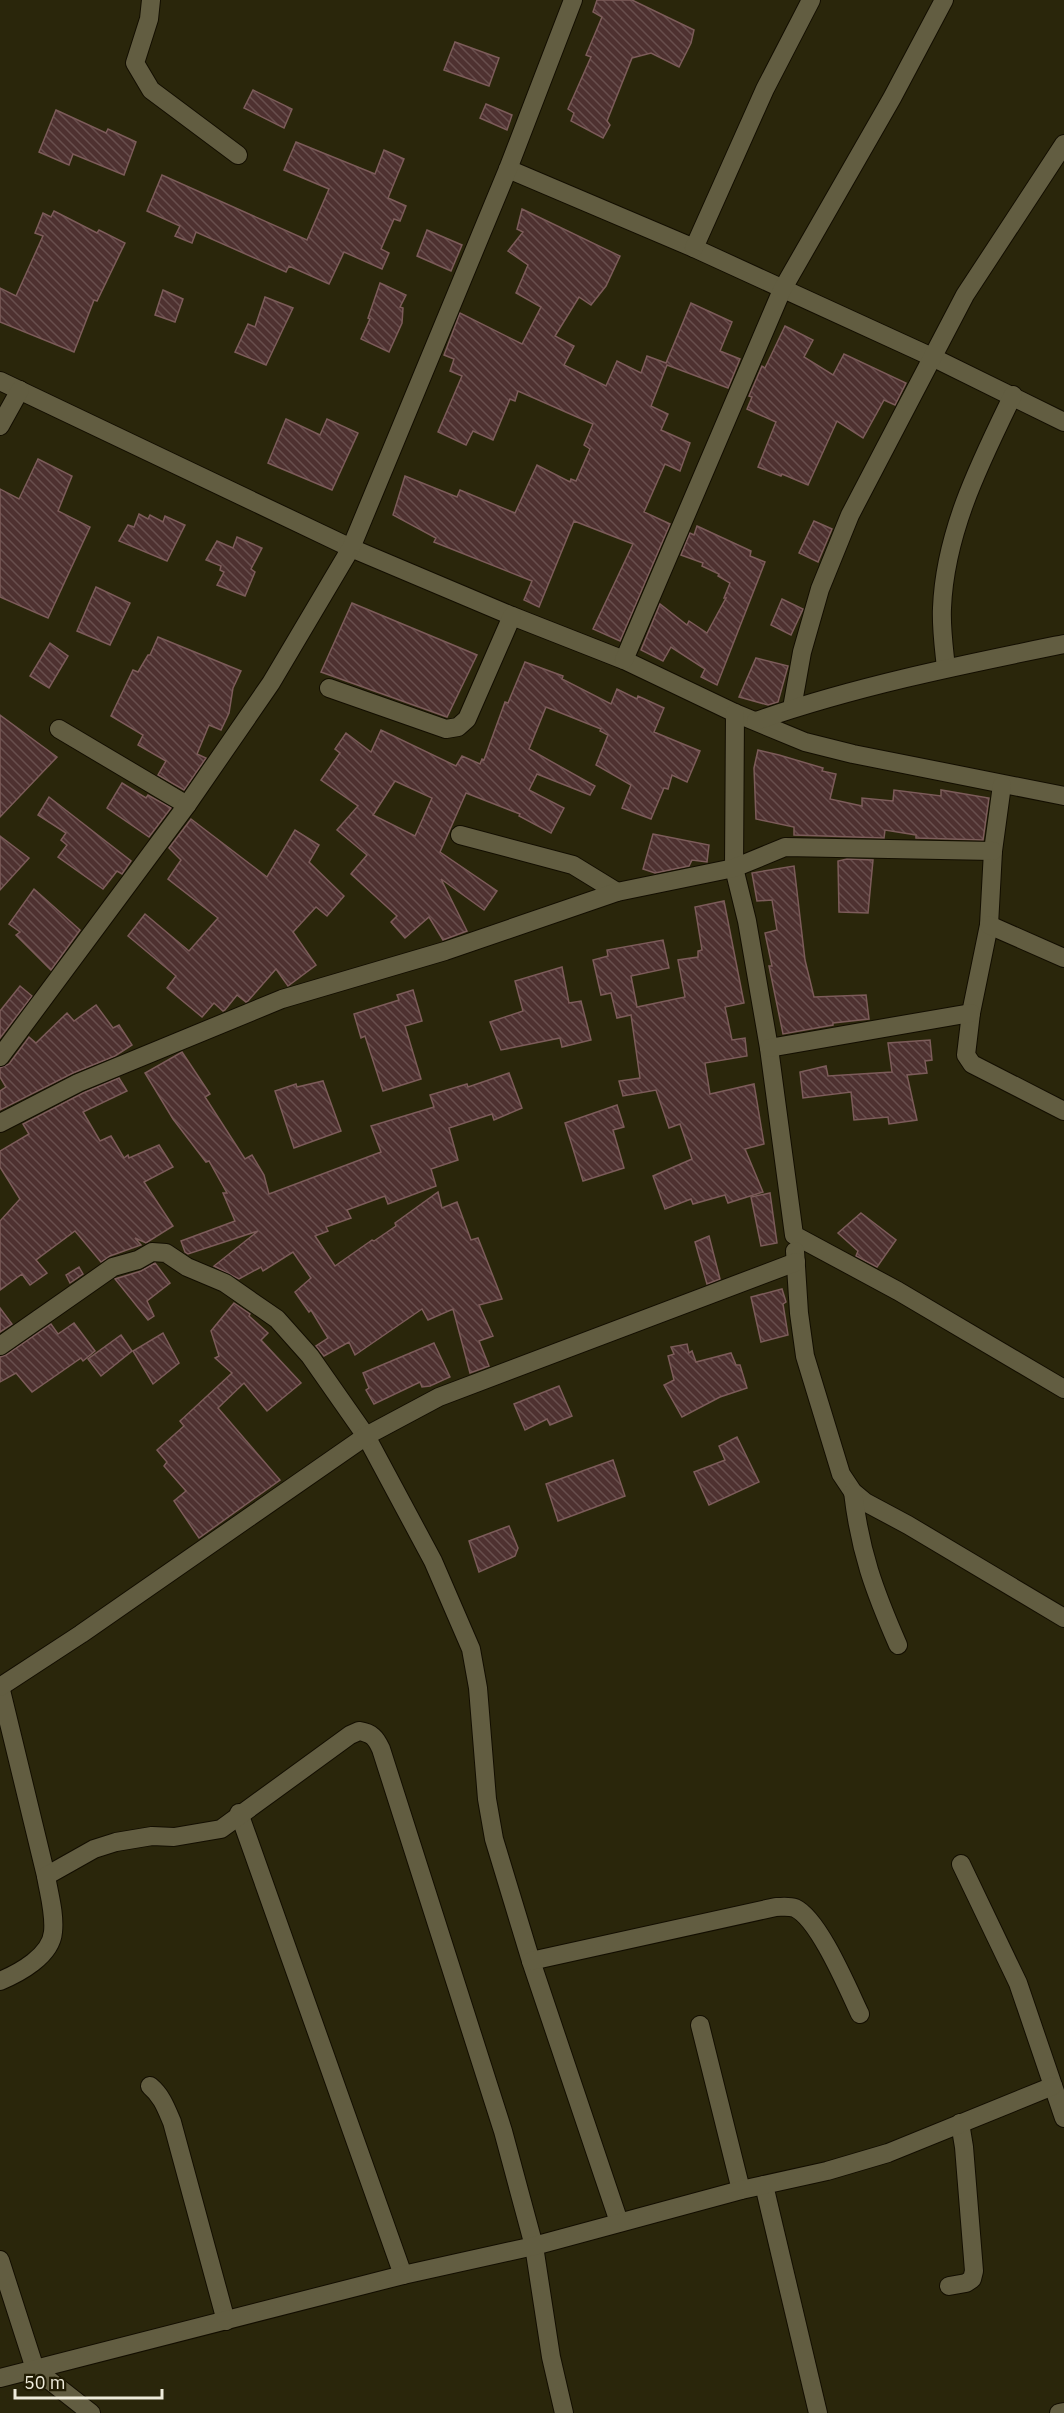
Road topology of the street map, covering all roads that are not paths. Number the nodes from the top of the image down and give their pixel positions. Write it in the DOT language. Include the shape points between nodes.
graph roads {
  1 [pos="151,0"];
  2 [pos="573,0"];
  3 [pos="811,0"];
  4 [pos="944,0"];
  5 [pos="1064,144"];
  6 [pos="238,155"];
  7 [pos="508,169"];
  8 [pos="694,248"];
  9 [pos="782,290"];
  10 [pos="932,357"];
  11 [pos="0,381"];
  12 [pos="20,390"];
  13 [pos="1013,395"];
  14 [pos="1064,422"];
  15 [pos="0,426"];
  16 [pos="351,548"];
  17 [pos="512,616"];
  18 [pos="1064,644"];
  19 [pos="624,660"];
  20 [pos="946,668"];
  21 [pos="329,688"];
  22 [pos="792,708"];
  23 [pos="735,713"];
  24 [pos="756,721"];
  25 [pos="59,729"];
  26 [pos="1002,785"];
  27 [pos="1064,796"];
  28 [pos="187,805"];
  29 [pos="460,836"];
  30 [pos="993,851"];
  31 [pos="734,868"];
  32 [pos="617,892"];
  33 [pos="989,926"];
  34 [pos="1064,958"];
  35 [pos="971,1013"];
  36 [pos="769,1048"];
  37 [pos="0,1057"];
  38 [pos="1064,1111"];
  39 [pos="0,1123"];
  40 [pos="794,1235"];
  41 [pos="796,1262"];
  42 [pos="0,1346"];
  43 [pos="1064,1389"];
  44 [pos="366,1436"];
  45 [pos="853,1492"];
  46 [pos="1064,1618"];
  47 [pos="898,1645"];
  48 [pos="0,1687"];
  49 [pos="239,1813"];
  50 [pos="961,1864"];
  51 [pos="46,1876"];
  52 [pos="531,1961"];
  53 [pos="0,1981"];
  54 [pos="860,2014"];
  55 [pos="700,2025"];
  56 [pos="150,2086"];
  57 [pos="1053,2086"];
  58 [pos="1064,2118"];
  59 [pos="960,2123"];
  60 [pos="764,2185"];
  61 [pos="741,2190"];
  62 [pos="619,2222"];
  63 [pos="534,2246"];
  64 [pos="0,2260"];
  65 [pos="403,2275"];
  66 [pos="949,2286"];
  67 [pos="226,2321"];
  68 [pos="35,2369"];
  69 [pos="0,2378"];
  70 [pos="1064,2412"];
  71 [pos="91,2413"];
  72 [pos="564,2413"];
  73 [pos="818,2413"];
  74 [pos="1059,2413"];
  1 -- 6 [label="street" via="135,63 151,90"];
  2 -- 7 [label="street"];
  3 -- 8 [label="street" via="765,89"];
  4 -- 9 [label="street"];
  5 -- 10 [label="street" via="965,295"];
  7 -- 8 [label="street"];
  7 -- 16 [label="street"];
  8 -- 9 [label="street"];
  9 -- 10 [label="street"];
  9 -- 19 [label="street"];
  10 -- 13 [label="street"];
  10 -- 22 [label="street" via="850,515 820,589 802,652"];
  11 -- 12 [label="street"];
  12 -- 15 [label="street"];
  12 -- 16 [label="street"];
  13 -- 14 [label="street"];
  13 -- 20 [label="street" via="974,476 957,524 942,607"];
  16 -- 17 [label="street"];
  16 -- 28 [label="street" via="271,683"];
  17 -- 19 [label="street"];
  17 -- 21 [label="street" via="467,719 458,727 446,729"];
  18 -- 20 [label="street"];
  19 -- 23 [label="street"];
  20 -- 22 [label="street"];
  22 -- 24 [label="street"];
  23 -- 24 [label="street"];
  23 -- 31 [label="street"];
  24 -- 26 [label="street" via="805,742"];
  25 -- 28 [label="street"];
  26 -- 27 [label="street"];
  26 -- 30 [label="street"];
  28 -- 37 [label="street"];
  29 -- 32 [label="street" via="573,865"];
  30 -- 31 [label="street" via="785,846"];
  30 -- 33 [label="street"];
  31 -- 32 [label="street"];
  31 -- 36 [label="street"];
  32 -- 39 [label="street" via="445,951 282,999 78,1083"];
  33 -- 34 [label="street"];
  33 -- 35 [label="street"];
  35 -- 36 [label="street"];
  35 -- 38 [label="street" via="968,1061"];
  36 -- 40 [label="street"];
  40 -- 41 [label="street"];
  40 -- 43 [label="street"];
  41 -- 44 [label="street" via="439,1397"];
  41 -- 45 [label="street" via="805,1356 841,1474"];
  42 -- 44 [label="street" via="113,1267 152,1252 166,1253 225,1283 277,1319 310,1356"];
  44 -- 48 [label="street"];
  44 -- 52 [label="street" via="433,1561 471,1648 494,1839"];
  45 -- 46 [label="street"];
  45 -- 47 [label="street" via="868,1574"];
  48 -- 51 [label="street"];
  49 -- 51 [label="street" via="221,1828 174,1837 152,1836 94,1849"];
  49 -- 63 [label="street" via="350,1735 359,1731 376,1738 503,2131"];
  49 -- 65 [label="street"];
  50 -- 57 [label="street" via="1018,1983"];
  51 -- 53 [label="street" via="53,1935 49,1946 17,1973"];
  52 -- 54 [label="street" via="776,1907 793,1907 816,1930"];
  52 -- 62 [label="street"];
  55 -- 61 [label="street"];
  56 -- 67 [label="street" via="164,2101 172,2122"];
  57 -- 58 [label="street"];
  57 -- 59 [label="street"];
  59 -- 60 [label="street" via="888,2153"];
  59 -- 66 [label="street" via="974,2271 966,2283"];
  60 -- 61 [label="street"];
  60 -- 73 [label="street"];
  61 -- 62 [label="street"];
  62 -- 63 [label="street"];
  63 -- 65 [label="street"];
  63 -- 72 [label="street"];
  64 -- 68 [label="street"];
  65 -- 67 [label="street"];
  67 -- 68 [label="street"];
  68 -- 69 [label="street"];
  68 -- 71 [label="street"];
  70 -- 74 [label="street"];
}
